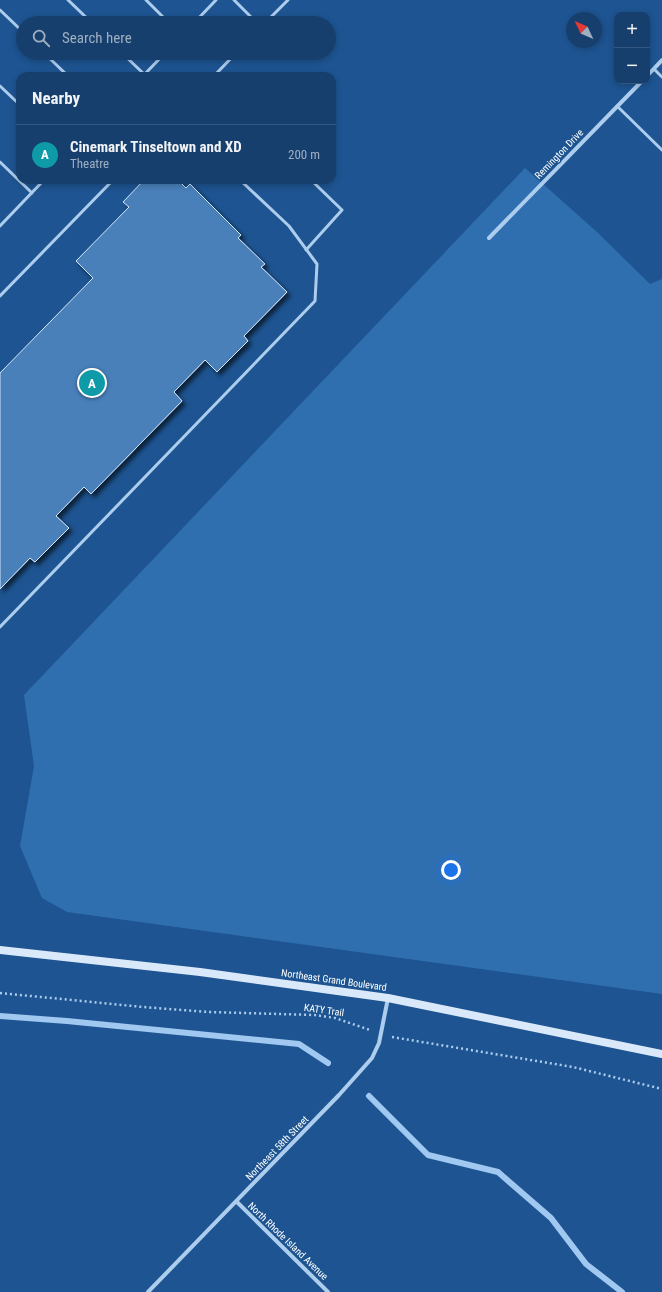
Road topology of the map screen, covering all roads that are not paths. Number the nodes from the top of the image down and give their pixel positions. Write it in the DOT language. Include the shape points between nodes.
graph roads {
  1 [pos="68,0"];
  2 [pos="146,0"];
  3 [pos="216,0"];
  4 [pos="234,0"];
  5 [pos="288,0"];
  6 [pos="0,10"];
  7 [pos="85,16"];
  8 [pos="163,16"];
  9 [pos="201,16"];
  10 [pos="250,16"];
  11 [pos="272,16"];
  12 [pos="16,25"];
  13 [pos="51,60"];
  14 [pos="129,60"];
  15 [pos="158,60"];
  16 [pos="229,60"];
  17 [pos="662,60"];
  18 [pos="654,69"];
  19 [pos="64,72"];
  20 [pos="141,72"];
  21 [pos="147,72"];
  22 [pos="218,72"];
  23 [pos="650,73"];
  24 [pos="662,77"];
  25 [pos="639,84"];
  26 [pos="0,86"];
  27 [pos="16,101"];
  28 [pos="617,106"];
  29 [pos="662,150"];
  30 [pos="0,162"];
  31 [pos="16,178"];
  32 [pos="23,184"];
  33 [pos="40,184"];
  34 [pos="109,184"];
  35 [pos="244,184"];
  36 [pos="315,184"];
  37 [pos="32,193"];
  38 [pos="0,226"];
  39 [pos="489,238"];
  40 [pos="306,250"];
  41 [pos="0,296"];
  42 [pos="0,627"];
  43 [pos="0,950"];
  44 [pos="388,998"];
  45 [pos="662,1054"];
  46 [pos="237,1202"];
  47 [pos="148,1292"];
  48 [pos="328,1292"];
  1 -- 7 [label="lane"];
  2 -- 8 [label="lane"];
  3 -- 9 [label="lane"];
  4 -- 10 [label="lane"];
  5 -- 11 [label="lane"];
  6 -- 12 [label="lane"];
  13 -- 19 [label="lane"];
  14 -- 20 [label="lane"];
  15 -- 21 [label="lane"];
  16 -- 22 [label="lane"];
  17 -- 18 [label="street"];
  18 -- 23 [label="street"];
  18 -- 24 [label="lane"];
  25 -- 28 [label="street, Remington Drive"];
  26 -- 27 [label="lane"];
  28 -- 29 [label="lane"];
  28 -- 39 [label="street, Remington Drive"];
  30 -- 31 [label="lane"];
  32 -- 37 [label="lane"];
  33 -- 37 [label="lane"];
  34 -- 41 [label="lane"];
  35 -- 40 [label="lane" via="289,226"];
  36 -- 40 [label="lane" via="342,210"];
  37 -- 38 [label="lane"];
  40 -- 42 [label="lane" via="317,264 315,301"];
  43 -- 44 [label="street, Northeast Grand Boulevard" via="200,972"];
  44 -- 45 [label="street, Northeast Grand Boulevard"];
  44 -- 46 [label="street, Northeast 58th Street" via="379,1043 372,1058"];
  46 -- 47 [label="street, Northeast 58th Street"];
  46 -- 48 [label="street, North Rhode Island Avenue"];
}
